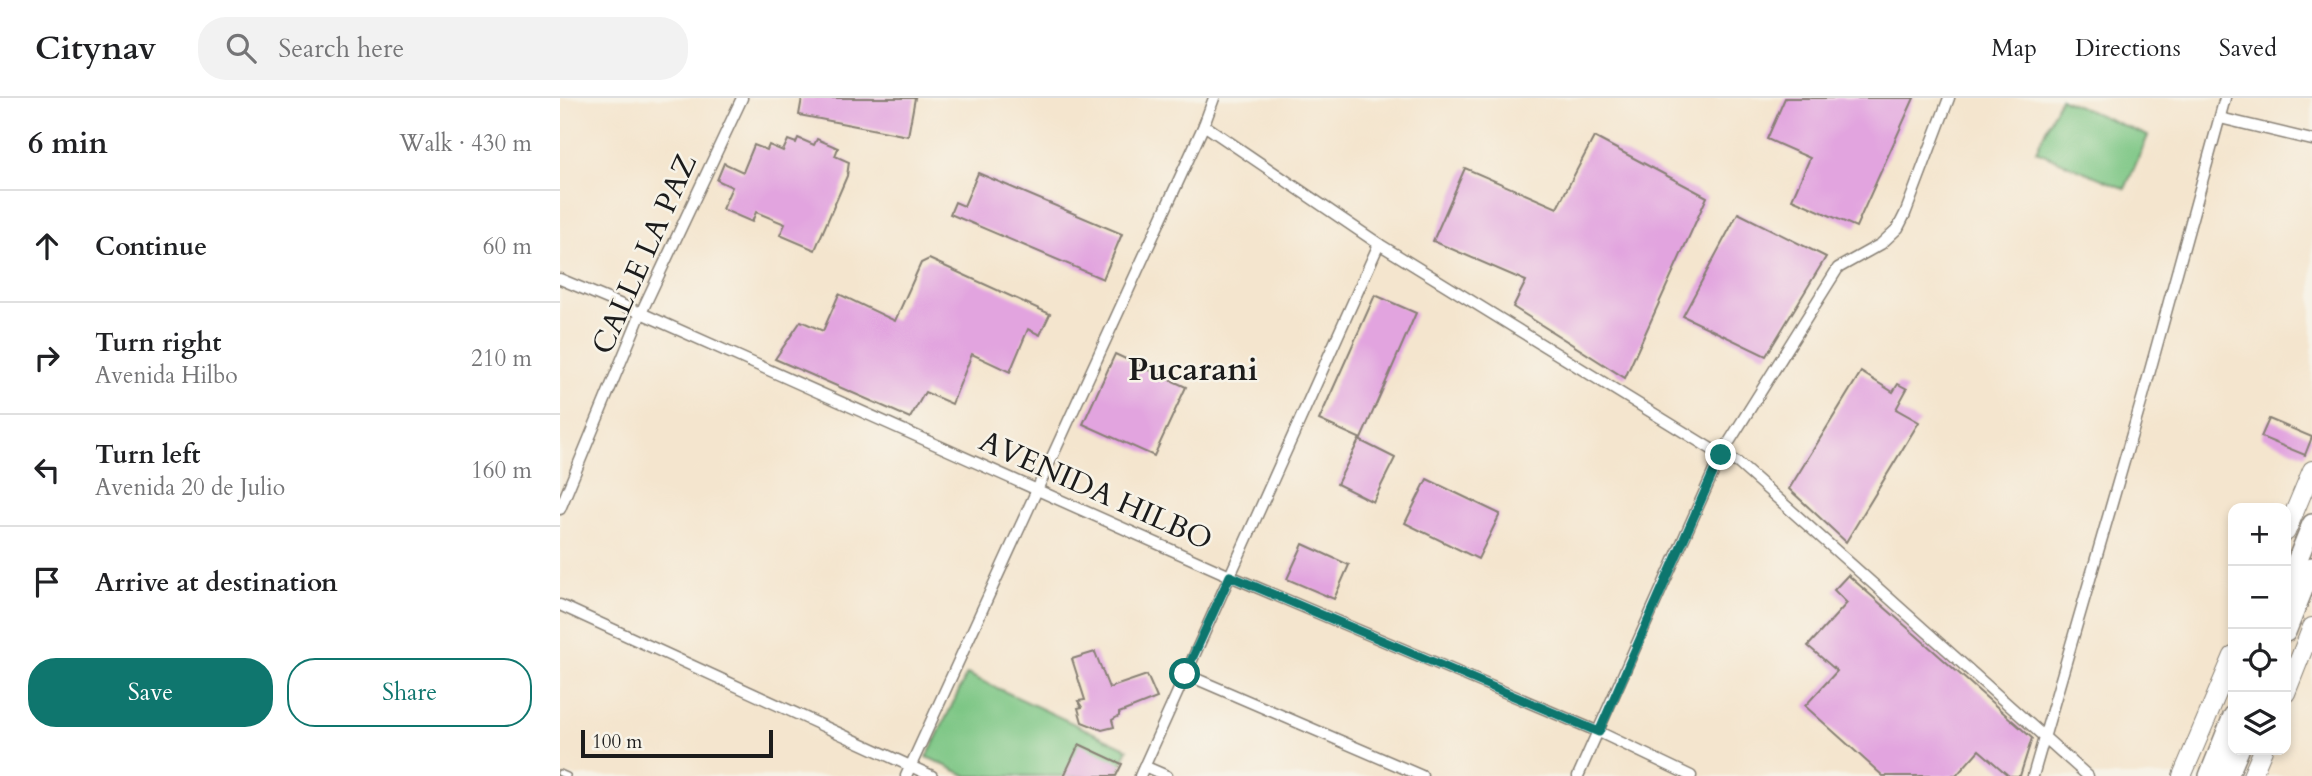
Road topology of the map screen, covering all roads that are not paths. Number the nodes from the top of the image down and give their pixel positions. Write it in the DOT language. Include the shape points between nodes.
graph roads {
  1 [pos="742,98"];
  2 [pos="1214,98"];
  3 [pos="1949,98"];
  4 [pos="2225,98"];
  5 [pos="2220,118"];
  6 [pos="1204,125"];
  7 [pos="2312,140"];
  8 [pos="1379,244"];
  9 [pos="560,279"];
  10 [pos="641,313"];
  11 [pos="1721,455"];
  12 [pos="2312,470"];
  13 [pos="1036,489"];
  14 [pos="560,509"];
  15 [pos="2291,520"];
  16 [pos="2312,524"];
  17 [pos="2312,567"];
  18 [pos="1230,576"];
  19 [pos="2291,576"];
  20 [pos="560,605"];
  21 [pos="2312,628"];
  22 [pos="2287,629"];
  23 [pos="2228,668"];
  24 [pos="1185,674"];
  25 [pos="2291,680"];
  26 [pos="2228,728"];
  27 [pos="1599,732"];
  28 [pos="2045,736"];
  29 [pos="2237,755"];
  30 [pos="2261,755"];
  31 [pos="908,771"];
  32 [pos="1142,771"];
  33 [pos="560,773"];
  34 [pos="567,776"];
  35 [pos="932,776"];
  36 [pos="1167,776"];
  37 [pos="1422,776"];
  38 [pos="1578,776"];
  39 [pos="1691,776"];
  40 [pos="2033,776"];
  41 [pos="2088,776"];
  42 [pos="2182,776"];
  43 [pos="2209,776"];
  44 [pos="2228,776"];
  45 [pos="2252,776"];
  1 -- 10 [label="street, CALLE LA PAZ"];
  2 -- 6 [label="street"];
  3 -- 11 [label="street" via="1898,228 1881,244 1838,268"];
  4 -- 5 [label="street"];
  5 -- 7 [label="street"];
  5 -- 28 [label="street"];
  6 -- 8 [label="street"];
  6 -- 13 [label="street"];
  8 -- 11 [label="street"];
  8 -- 18 [label="street"];
  9 -- 10 [label="street, AVENIDA HILBO"];
  10 -- 13 [label="street, AVENIDA HILBO"];
  10 -- 14 [label="street, CALLE LA PAZ"];
  11 -- 27 [label="street"];
  11 -- 28 [label="street" via="1738,463"];
  12 -- 15 [label="main road"];
  13 -- 18 [label="street, AVENIDA HILBO"];
  13 -- 31 [label="street"];
  16 -- 19 [label="highway"];
  17 -- 22 [label="highway"];
  18 -- 24 [label="street"];
  18 -- 27 [label="street, AVENIDA HILBO"];
  20 -- 31 [label="street"];
  21 -- 25 [label="main road"];
  23 -- 42 [label="main road"];
  24 -- 32 [label="street"];
  24 -- 37 [label="street"];
  26 -- 43 [label="highway"];
  27 -- 38 [label="street"];
  27 -- 39 [label="street, AVENIDA HILBO"];
  28 -- 40 [label="street"];
  28 -- 41 [label="street"];
  29 -- 44 [label="highway"];
  30 -- 45 [label="main road"];
  31 -- 35 [label="street"];
  32 -- 36 [label="street"];
  33 -- 34 [label="lane"];
}
